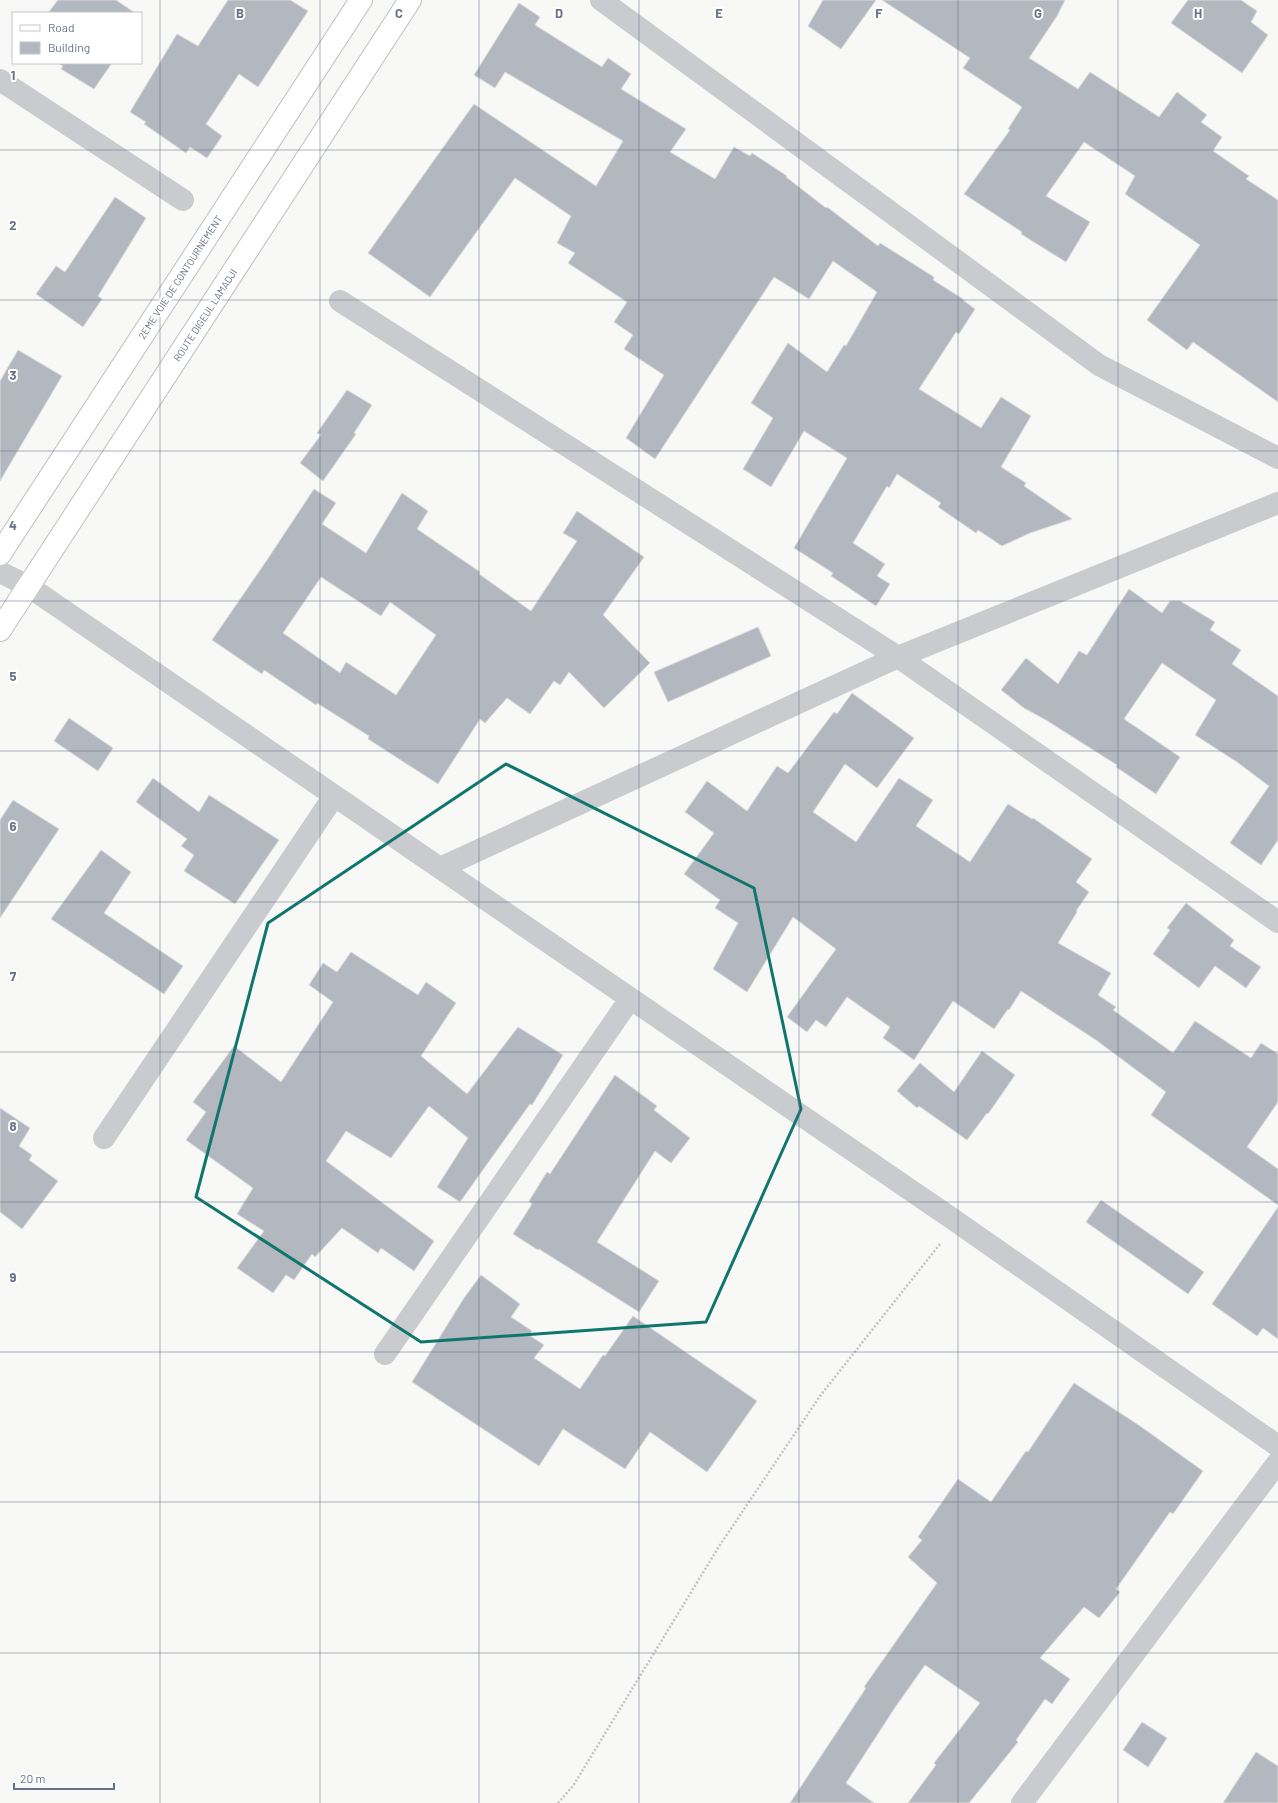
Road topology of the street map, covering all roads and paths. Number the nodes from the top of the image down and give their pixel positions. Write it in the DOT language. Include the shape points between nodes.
graph roads {
  1 [pos="361,0"];
  2 [pos="410,0"];
  3 [pos="601,0"];
  4 [pos="0,80"];
  5 [pos="183,200"];
  6 [pos="340,300"];
  7 [pos="1278,458"];
  8 [pos="1278,503"];
  9 [pos="0,554"];
  10 [pos="0,572"];
  11 [pos="28,586"];
  12 [pos="0,630"];
  13 [pos="898,657"];
  14 [pos="334,796"];
  15 [pos="440,868"];
  16 [pos="1278,922"];
  17 [pos="630,999"];
  18 [pos="104,1138"];
  19 [pos="957,1222"];
  20 [pos="385,1354"];
  21 [pos="1278,1446"];
  22 [pos="1278,1462"];
  23 [pos="558,1803"];
  24 [pos="1022,1803"];
  1 -- 9 [label="main road, 2EME VOIE DE CONTOURNEMENT"];
  2 -- 11 [label="main road, ROUTE DIGEUL LAMADJI"];
  3 -- 7 [label="street" via="1099,365"];
  4 -- 5 [label="street"];
  6 -- 13 [label="street"];
  8 -- 13 [label="street"];
  10 -- 11 [label="street"];
  11 -- 12 [label="main road, ROUTE DIGEUL LAMADJI"];
  11 -- 14 [label="street"];
  13 -- 15 [label="street"];
  13 -- 16 [label="street"];
  14 -- 15 [label="street"];
  14 -- 18 [label="street"];
  15 -- 17 [label="street"];
  17 -- 19 [label="street"];
  17 -- 20 [label="street"];
  19 -- 21 [label="street"];
  19 -- 23 [label="path" via="820,1396 718,1548 573,1786"];
  22 -- 24 [label="street"];
}
